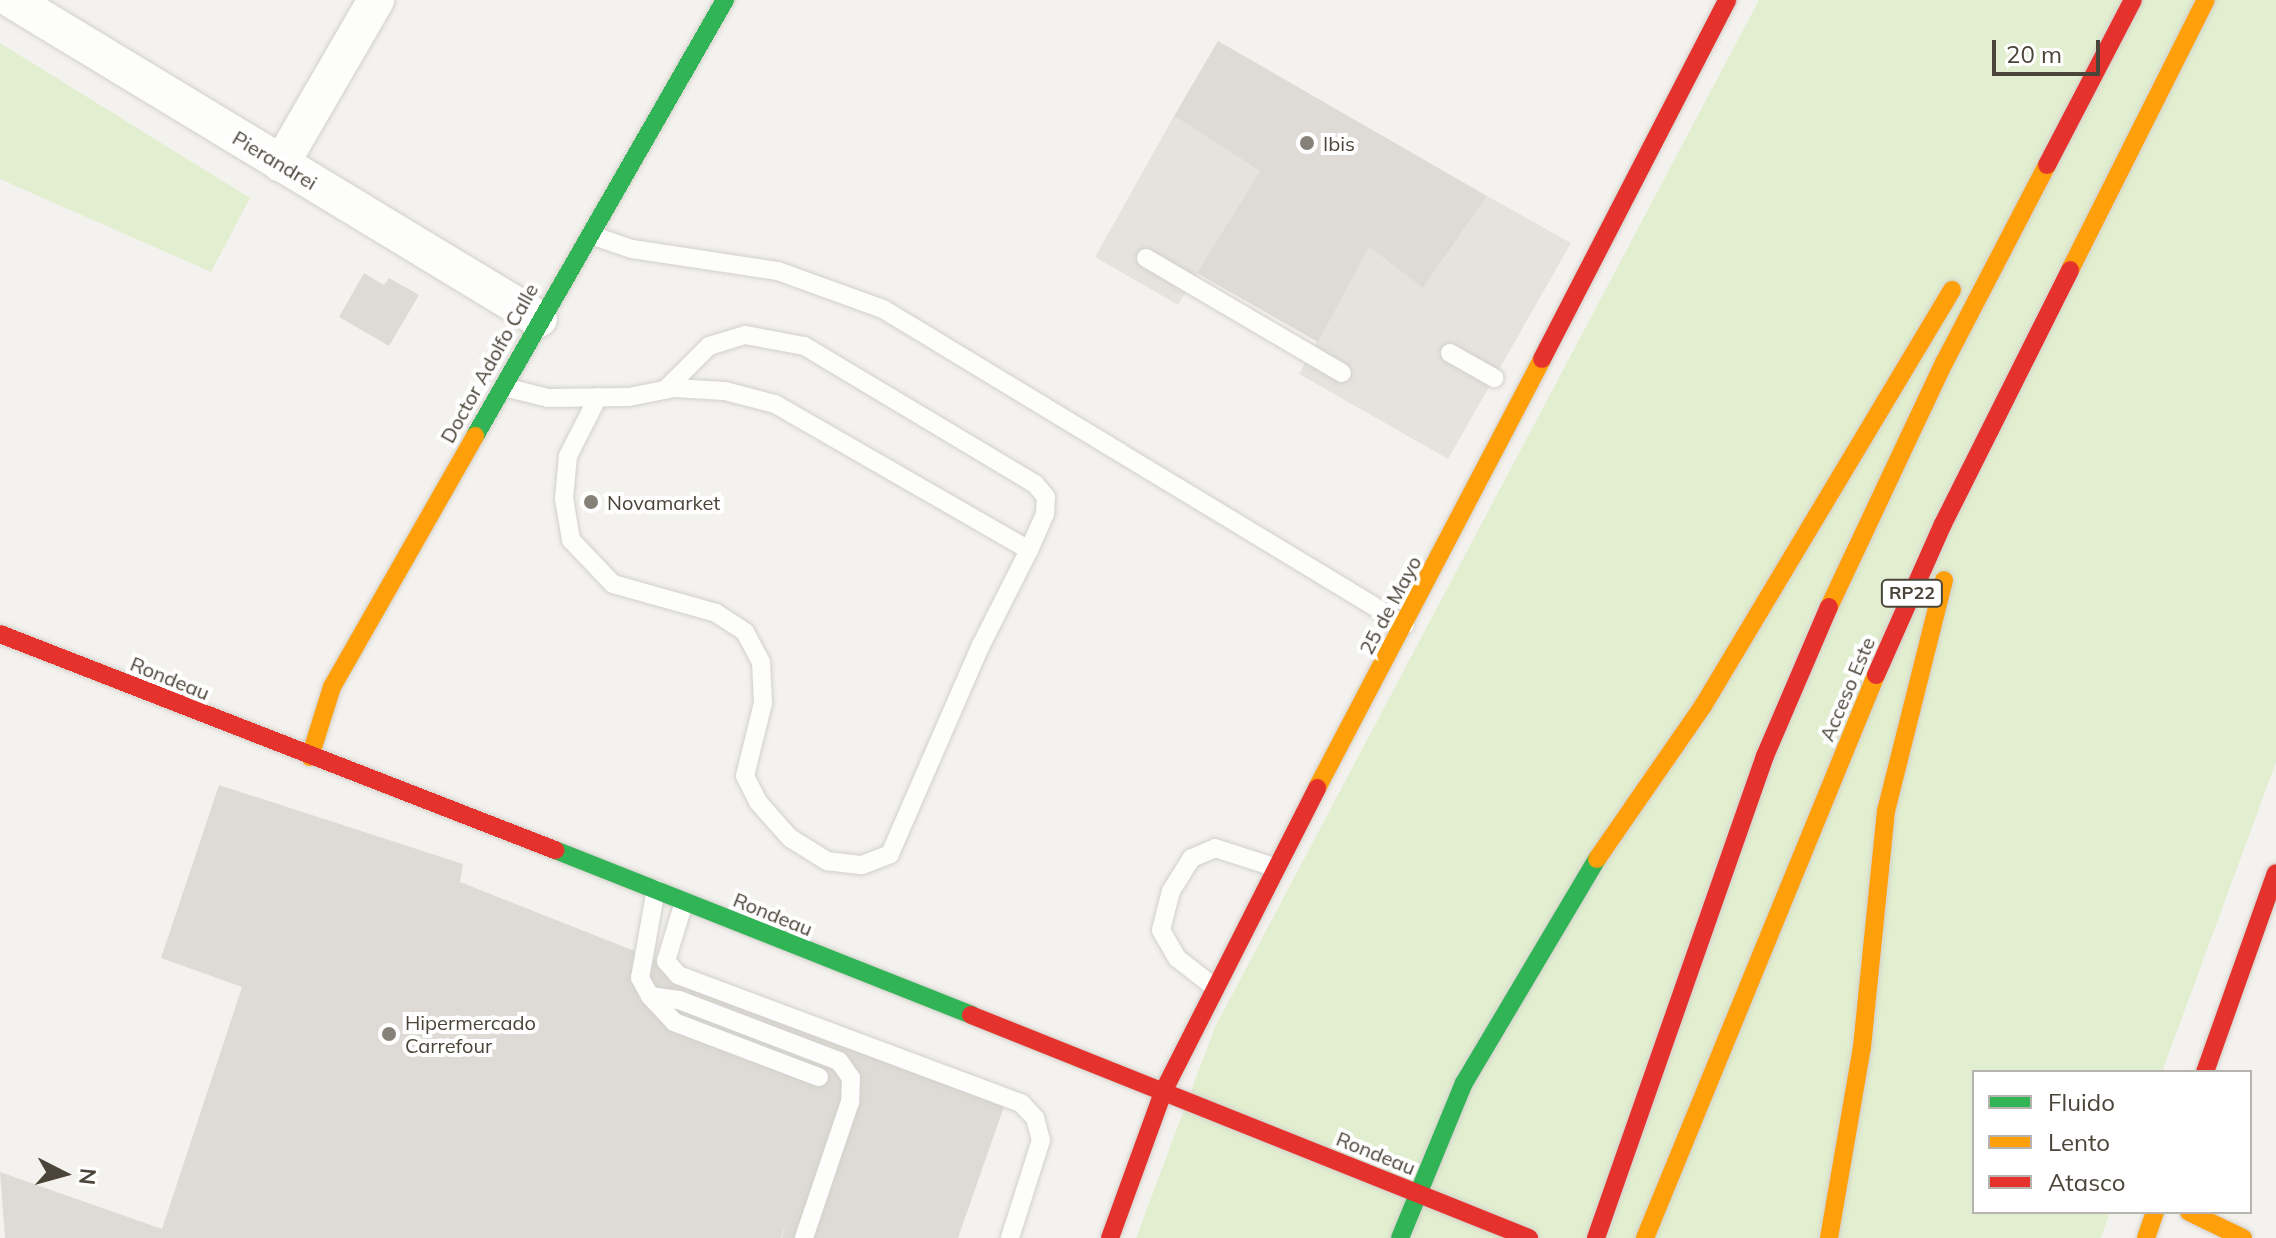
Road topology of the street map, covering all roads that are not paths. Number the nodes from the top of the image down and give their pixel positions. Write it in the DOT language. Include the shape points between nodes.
graph roads {
  1 [pos="376,0"];
  2 [pos="725,0"];
  3 [pos="1727,0"];
  4 [pos="2121,0"];
  5 [pos="2133,0"];
  6 [pos="2206,0"];
  7 [pos="27,4"];
  8 [pos="2096,70"];
  9 [pos="281,164"];
  10 [pos="2047,164"];
  11 [pos="1996,222"];
  12 [pos="588,233"];
  13 [pos="1146,258"];
  14 [pos="1962,273"];
  15 [pos="539,319"];
  16 [pos="2026,352"];
  17 [pos="1450,353"];
  18 [pos="1342,373"];
  19 [pos="1494,378"];
  20 [pos="501,386"];
  21 [pos="666,389"];
  22 [pos="598,397"];
  23 [pos="1029,550"];
  24 [pos="1405,625"];
  25 [pos="0,634"];
  26 [pos="310,757"];
  27 [pos="1274,867"];
  28 [pos="2276,873"];
  29 [pos="656,889"];
  30 [pos="684,902"];
  31 [pos="1216,989"];
  32 [pos="650,996"];
  33 [pos="2206,1070"];
  34 [pos="819,1077"];
  35 [pos="1163,1092"];
  36 [pos="1418,1193"];
  37 [pos="2154,1214"];
  38 [pos="2193,1214"];
  39 [pos="804,1238"];
  40 [pos="1010,1238"];
  41 [pos="1110,1238"];
  42 [pos="1400,1238"];
  43 [pos="1529,1238"];
  44 [pos="1596,1238"];
  45 [pos="1645,1238"];
  46 [pos="1829,1238"];
  47 [pos="2146,1238"];
  48 [pos="2243,1238"];
  1 -- 9 [label="street"];
  2 -- 12 [label="main road, Doctor Adolfo Calle"];
  3 -- 24 [label="main road, 25 de Mayo"];
  4 -- 8 [label="main road"];
  5 -- 8 [label="main road"];
  6 -- 16 [label="main road, Acceso Este / RP22"];
  7 -- 9 [label="street, Pierandrei"];
  8 -- 10 [label="main road"];
  9 -- 15 [label="street, Pierandrei"];
  10 -- 11 [label="main road"];
  10 -- 44 [label="main road" via="1875,506 1776,729"];
  12 -- 15 [label="main road, Doctor Adolfo Calle"];
  12 -- 24 [label="lane" via="632,249 778,271 883,309"];
  13 -- 18 [label="lane"];
  14 -- 36 [label="main road" via="1783,578 1703,706 1604,848 1464,1083"];
  15 -- 20 [label="main road, Doctor Adolfo Calle"];
  16 -- 45 [label="main road, Acceso Este / RP22" via="1863,704"];
  16 -- 46 [label="main road" via="1947,568 1901,740 1877,876 1862,1047"];
  17 -- 19 [label="lane"];
  20 -- 22 [label="lane" via="535,396"];
  20 -- 26 [label="main road, Doctor Adolfo Calle" via="332,687"];
  21 -- 22 [label="lane"];
  21 -- 23 [label="lane" via="725,391 775,404"];
  21 -- 23 [label="lane" via="709,346 745,335 804,346 1035,484 1046,497 1045,514"];
  22 -- 23 [label="lane" via="568,456 564,498 571,540 613,584 716,613 745,632 761,662 763,703 745,776 758,802 790,838 827,861 862,865 890,854 980,647"];
  24 -- 27 [label="main road, 25 de Mayo"];
  25 -- 26 [label="main road, Rondeau"];
  26 -- 29 [label="main road, Rondeau"];
  27 -- 31 [label="main road, 25 de Mayo"];
  27 -- 31 [label="lane" via="1215,848 1192,858 1171,891 1161,930 1177,958"];
  28 -- 33 [label="main road"];
  29 -- 30 [label="main road, Rondeau"];
  29 -- 32 [label="lane" via="640,978"];
  30 -- 35 [label="main road, Rondeau"];
  30 -- 40 [label="lane" via="666,961 678,975 1021,1103 1035,1118 1041,1140"];
  31 -- 35 [label="main road, 25 de Mayo"];
  32 -- 34 [label="lane" via="674,1022"];
  32 -- 39 [label="lane" via="679,1000 839,1061 851,1078 838,1142"];
  35 -- 36 [label="main road, Rondeau"];
  35 -- 41 [label="main road, 25 de Mayo"];
  36 -- 42 [label="main road"];
  36 -- 43 [label="main road, Rondeau"];
  37 -- 47 [label="main road"];
  38 -- 48 [label="main road"];
}
